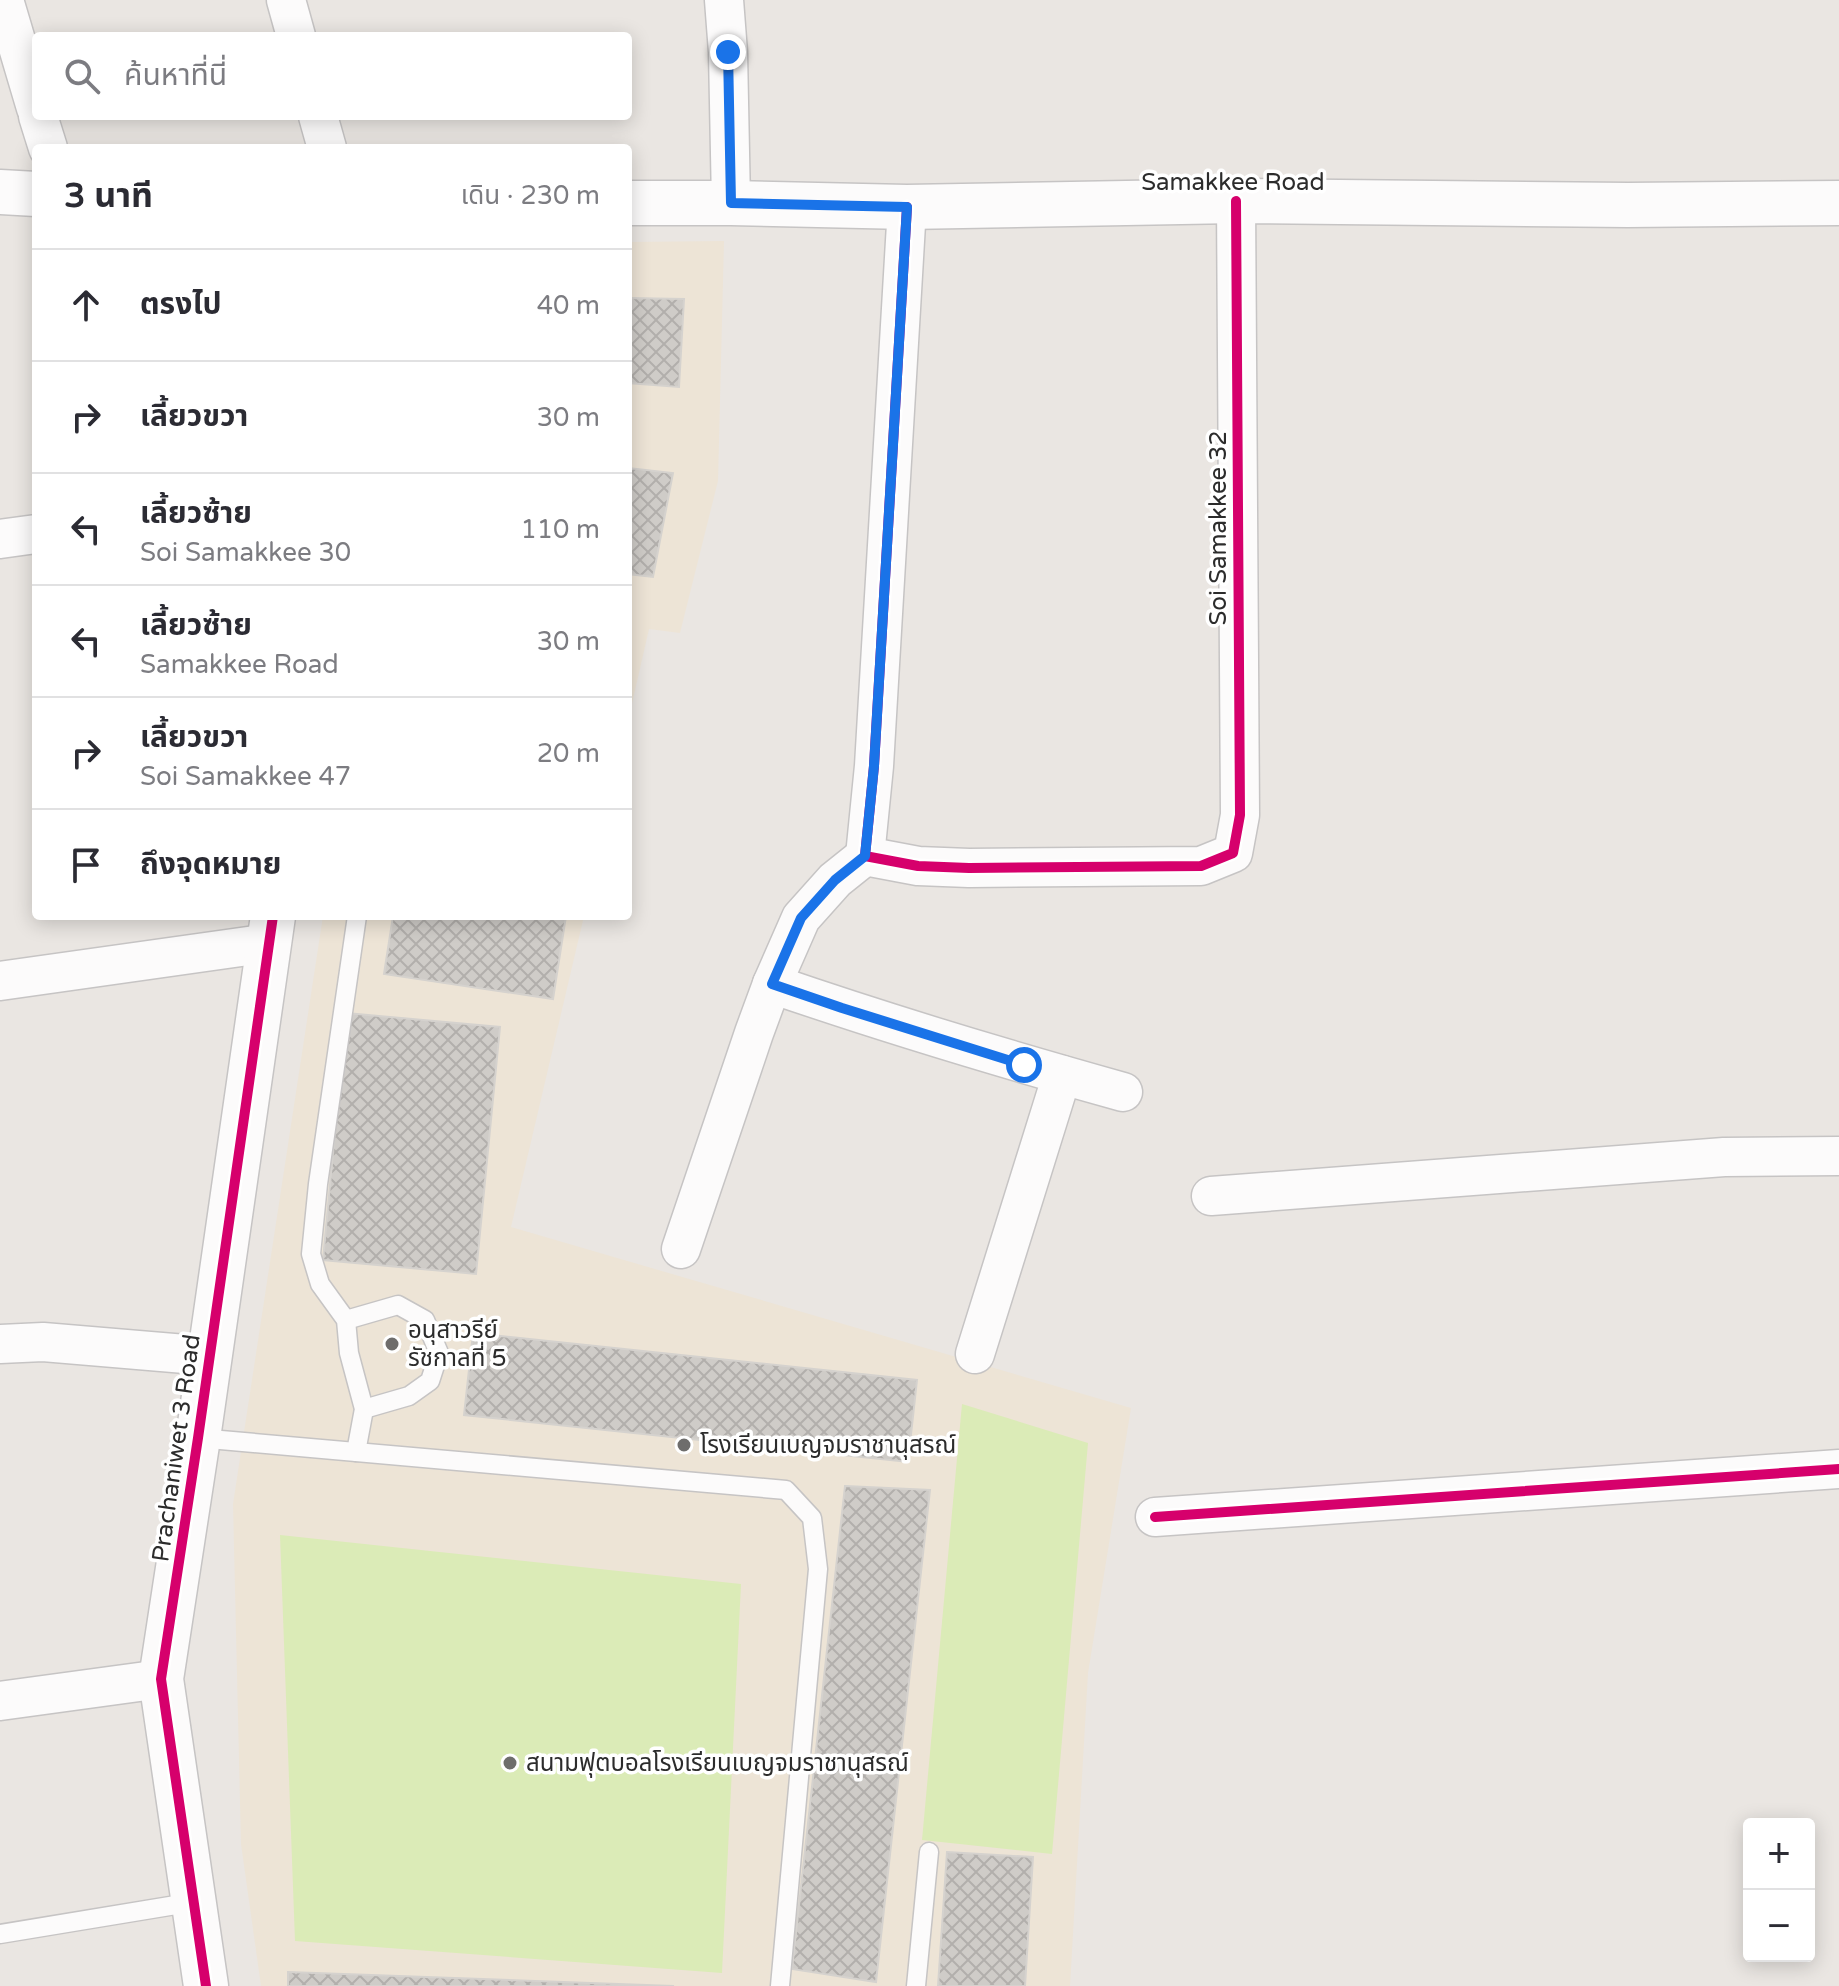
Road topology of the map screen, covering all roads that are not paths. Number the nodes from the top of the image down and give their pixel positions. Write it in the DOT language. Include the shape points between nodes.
graph roads {
  1 [pos="4,0"];
  2 [pos="286,0"];
  3 [pos="724,0"];
  4 [pos="295,32"];
  5 [pos="32,94"];
  6 [pos="39,120"];
  7 [pos="319,120"];
  8 [pos="47,144"];
  9 [pos="326,144"];
  10 [pos="0,192"];
  11 [pos="32,194"];
  12 [pos="1236,201"];
  13 [pos="632,203"];
  14 [pos="731,203"];
  15 [pos="1839,203"];
  16 [pos="907,207"];
  17 [pos="32,535"];
  18 [pos="0,539"];
  19 [pos="865,856"];
  20 [pos="356,920"];
  21 [pos="271,929"];
  22 [pos="0,981"];
  23 [pos="772,984"];
  24 [pos="1062,1075"];
  25 [pos="1123,1092"];
  26 [pos="1839,1156"];
  27 [pos="1211,1196"];
  28 [pos="681,1249"];
  29 [pos="346,1320"];
  30 [pos="0,1344"];
  31 [pos="975,1354"];
  32 [pos="209,1356"];
  33 [pos="364,1409"];
  34 [pos="198,1438"];
  35 [pos="356,1452"];
  36 [pos="1839,1469"];
  37 [pos="1155,1517"];
  38 [pos="161,1679"];
  39 [pos="0,1701"];
  40 [pos="929,1852"];
  41 [pos="194,1902"];
  42 [pos="0,1934"];
  43 [pos="206,1986"];
  44 [pos="780,1986"];
  45 [pos="916,1986"];
  1 -- 5 [label="street"];
  2 -- 4 [label="street"];
  3 -- 14 [label="street"];
  6 -- 8 [label="street"];
  7 -- 9 [label="street"];
  10 -- 11 [label="main road"];
  12 -- 15 [label="main road, Samakkee Road"];
  12 -- 16 [label="main road, Samakkee Road"];
  12 -- 19 [label="street, Soi Samakkee 32" via="1240,815 1233,853 1201,866 1000,868 918,866"];
  13 -- 14 [label="main road, Samakkee Road"];
  14 -- 16 [label="main road, Samakkee Road"];
  16 -- 19 [label="street"];
  17 -- 18 [label="street"];
  19 -- 23 [label="street" via="801,918"];
  20 -- 29 [label="lane" via="311,1254 320,1284"];
  21 -- 22 [label="street"];
  21 -- 32 [label="main road, Prachaniwet 3 Road"];
  23 -- 24 [label="street"];
  23 -- 28 [label="street"];
  24 -- 25 [label="street"];
  24 -- 31 [label="street"];
  26 -- 27 [label="street" via="1724,1157"];
  29 -- 33 [label="lane"];
  29 -- 33 [label="lane" via="398,1305 425,1320 439,1353 430,1381 409,1396"];
  30 -- 32 [label="street" via="43,1342"];
  32 -- 34 [label="main road, Prachaniwet 3 Road"];
  33 -- 35 [label="lane"];
  34 -- 35 [label="lane"];
  34 -- 38 [label="main road, Prachaniwet 3 Road"];
  35 -- 44 [label="lane" via="786,1490 812,1518 818,1569"];
  36 -- 37 [label="street"];
  38 -- 39 [label="street"];
  38 -- 41 [label="main road, Prachaniwet 3 Road"];
  40 -- 45 [label="lane"];
  41 -- 42 [label="lane"];
  41 -- 43 [label="main road, Prachaniwet 3 Road"];
}
